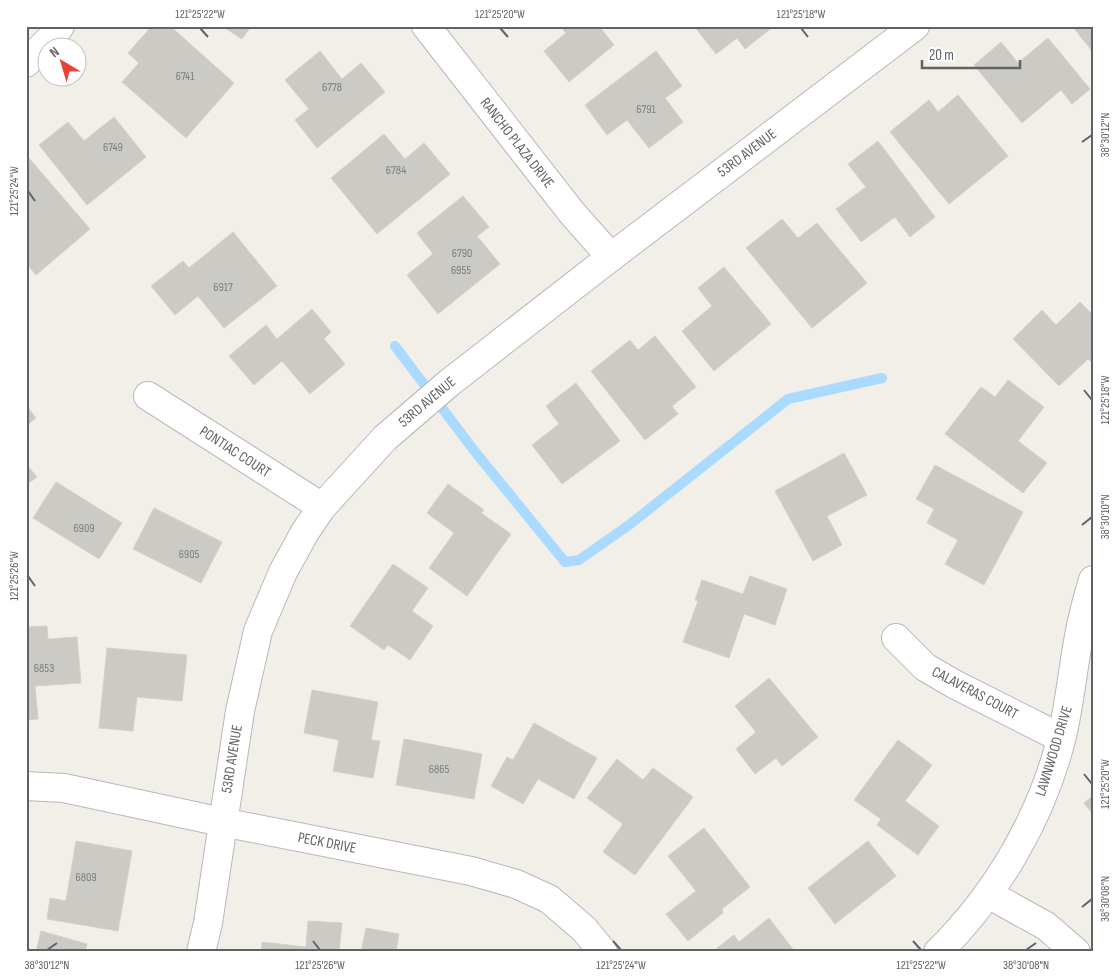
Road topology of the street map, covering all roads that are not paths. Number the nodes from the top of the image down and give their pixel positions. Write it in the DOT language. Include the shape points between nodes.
graph roads {
  1 [pos="60,26"];
  2 [pos="426,26"];
  3 [pos="915,26"];
  4 [pos="26,63"];
  5 [pos="611,256"];
  6 [pos="148,396"];
  7 [pos="322,507"];
  8 [pos="1093,580"];
  9 [pos="896,638"];
  10 [pos="1061,738"];
  11 [pos="26,786"];
  12 [pos="222,822"];
  13 [pos="988,894"];
  14 [pos="201,952"];
  15 [pos="603,952"];
  16 [pos="938,952"];
  17 [pos="1076,952"];
  1 -- 4 [label="street"];
  2 -- 5 [label="street, RANCHO PLAZA DRIVE" via="572,213"];
  3 -- 5 [label="street, 53RD AVENUE"];
  5 -- 7 [label="street, 53RD AVENUE" via="449,383 385,438"];
  6 -- 7 [label="street, PONTIAC COURT"];
  7 -- 12 [label="street, 53RD AVENUE" via="283,572 258,631 240,711"];
  8 -- 10 [label="street, LAWNWOOD DRIVE" via="1080,631"];
  9 -- 10 [label="street, CALAVERAS COURT" via="925,667"];
  10 -- 13 [label="street, LAWNWOOD DRIVE" via="1032,819"];
  11 -- 12 [label="street, PECK DRIVE" via="64,788"];
  12 -- 14 [label="street, 53RD AVENUE"];
  12 -- 15 [label="street, PECK DRIVE" via="471,871 516,884 549,899 584,928"];
  13 -- 16 [label="street, LAWNWOOD DRIVE"];
  13 -- 17 [label="street" via="1046,926"];
}
